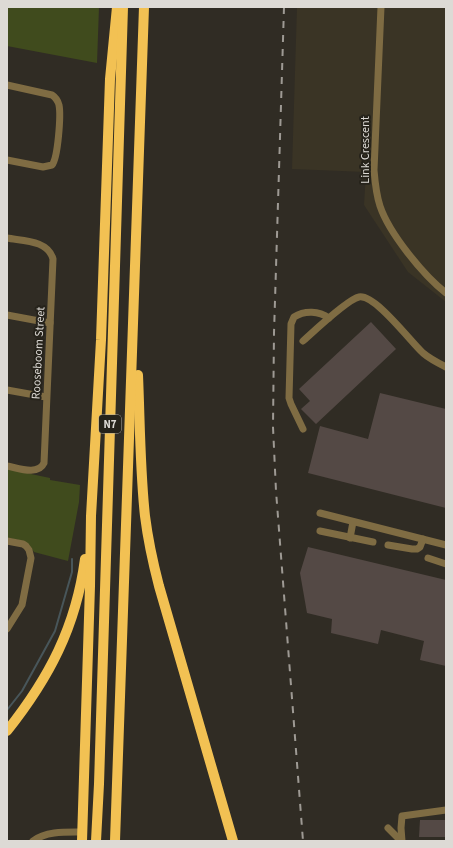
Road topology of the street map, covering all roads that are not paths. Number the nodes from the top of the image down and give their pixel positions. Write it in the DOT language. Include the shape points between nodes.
graph roads {
  1 [pos="117,7"];
  2 [pos="123,7"];
  3 [pos="144,7"];
  4 [pos="381,7"];
  5 [pos="7,85"];
  6 [pos="7,160"];
  7 [pos="7,238"];
  8 [pos="446,293"];
  9 [pos="135,301"];
  10 [pos="7,315"];
  11 [pos="329,318"];
  12 [pos="50,323"];
  13 [pos="303,341"];
  14 [pos="446,367"];
  15 [pos="7,390"];
  16 [pos="46,397"];
  17 [pos="303,429"];
  18 [pos="7,466"];
  19 [pos="320,513"];
  20 [pos="91,516"];
  21 [pos="353,522"];
  22 [pos="320,531"];
  23 [pos="350,538"];
  24 [pos="422,539"];
  25 [pos="7,541"];
  26 [pos="373,542"];
  27 [pos="388,545"];
  28 [pos="446,545"];
  29 [pos="428,558"];
  30 [pos="446,564"];
  31 [pos="7,629"];
  32 [pos="7,731"];
  33 [pos="446,810"];
  34 [pos="388,828"];
  35 [pos="82,836"];
  36 [pos="32,841"];
  37 [pos="96,841"];
  38 [pos="115,841"];
  39 [pos="234,841"];
  40 [pos="401,841"];
  1 -- 20 [label="highway" via="110,79 101,340"];
  2 -- 37 [label="highway, N7"];
  3 -- 9 [label="highway, N7"];
  4 -- 8 [label="street, Link Crescent" via="374,170 379,206 398,241 418,266"];
  5 -- 6 [label="street" via="52,95 59,108 56,158 52,165 43,167"];
  7 -- 12 [label="street, Rooseboom Street" via="42,244 52,254"];
  9 -- 38 [label="highway, N7"];
  9 -- 39 [label="highway" via="142,485 148,534 159,586"];
  10 -- 12 [label="street"];
  11 -- 13 [label="street"];
  11 -- 14 [label="street" via="358,297 366,298 380,308 424,354"];
  11 -- 17 [label="street" via="318,313 303,313 294,317 291,324 290,398"];
  12 -- 16 [label="street, Rooseboom Street"];
  15 -- 16 [label="street"];
  16 -- 18 [label="street, Rooseboom Street" via="41,468 35,470"];
  19 -- 21 [label="street"];
  20 -- 32 [label="highway" via="83,577 64,641 37,692"];
  20 -- 35 [label="highway"];
  21 -- 23 [label="street"];
  21 -- 24 [label="street"];
  22 -- 23 [label="street"];
  23 -- 26 [label="street"];
  24 -- 27 [label="street" via="420,547 415,550"];
  24 -- 28 [label="street"];
  25 -- 31 [label="street" via="26,546 31,558 22,605"];
  29 -- 30 [label="street"];
  33 -- 40 [label="street" via="402,816"];
  34 -- 40 [label="street"];
  35 -- 36 [label="street" via="49,834"];
}
